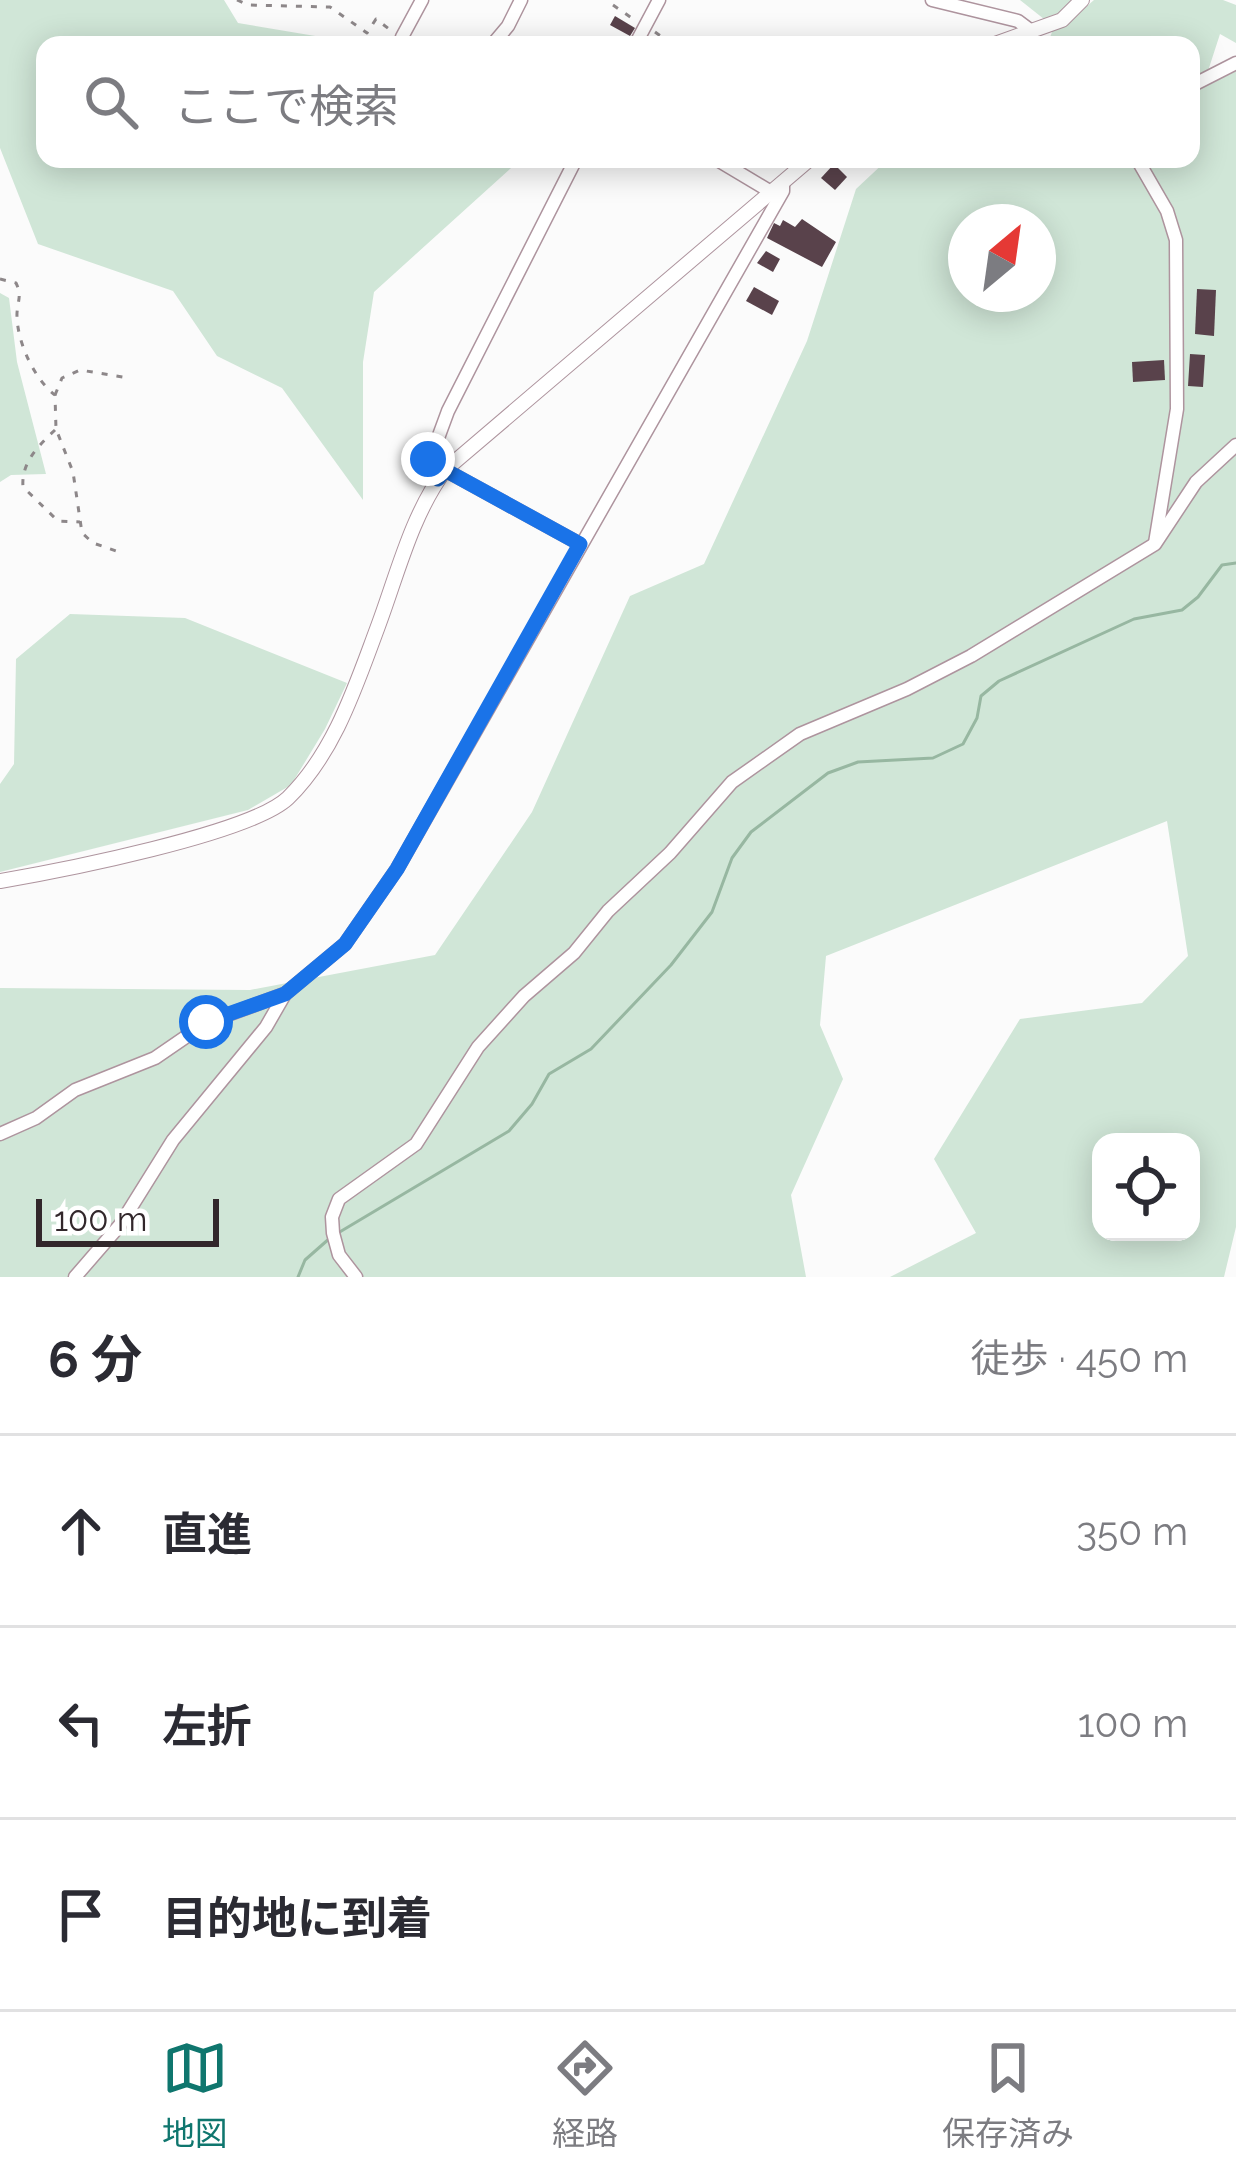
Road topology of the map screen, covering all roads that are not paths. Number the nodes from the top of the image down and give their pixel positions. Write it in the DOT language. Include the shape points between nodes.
graph roads {
  1 [pos="422,0"];
  2 [pos="521,0"];
  3 [pos="659,0"];
  4 [pos="932,0"];
  5 [pos="1082,0"];
  6 [pos="1030,30"];
  7 [pos="402,36"];
  8 [pos="500,36"];
  9 [pos="640,36"];
  10 [pos="1015,36"];
  11 [pos="1236,63"];
  12 [pos="1200,81"];
  13 [pos="571,168"];
  14 [pos="736,168"];
  15 [pos="799,168"];
  16 [pos="1142,168"];
  17 [pos="777,187"];
  18 [pos="1236,445"];
  19 [pos="442,474"];
  20 [pos="580,544"];
  21 [pos="1155,544"];
  22 [pos="0,881"];
  23 [pos="285,994"];
  24 [pos="0,1135"];
  25 [pos="75,1277"];
  26 [pos="356,1277"];
  1 -- 7 [label="street"];
  2 -- 8 [label="street"];
  3 -- 9 [label="street"];
  4 -- 6 [label="street"];
  5 -- 6 [label="street" via="1062,20"];
  6 -- 10 [label="street"];
  11 -- 12 [label="street"];
  13 -- 19 [label="street" via="448,410 427,468"];
  14 -- 17 [label="street"];
  15 -- 17 [label="street"];
  16 -- 21 [label="street" via="1176,240 1177,409"];
  17 -- 19 [label="street"];
  17 -- 20 [label="street" via="783,191"];
  18 -- 21 [label="street" via="1196,482"];
  19 -- 20 [label="street"];
  19 -- 22 [label="street" via="339,725 285,800 223,830"];
  20 -- 23 [label="street" via="397,869 345,944"];
  21 -- 26 [label="street" via="970,656 800,734 732,782 478,1047 416,1144 339,1199 333,1233"];
  23 -- 24 [label="street" via="206,1022 155,1058 75,1090"];
  23 -- 25 [label="street"];
}
